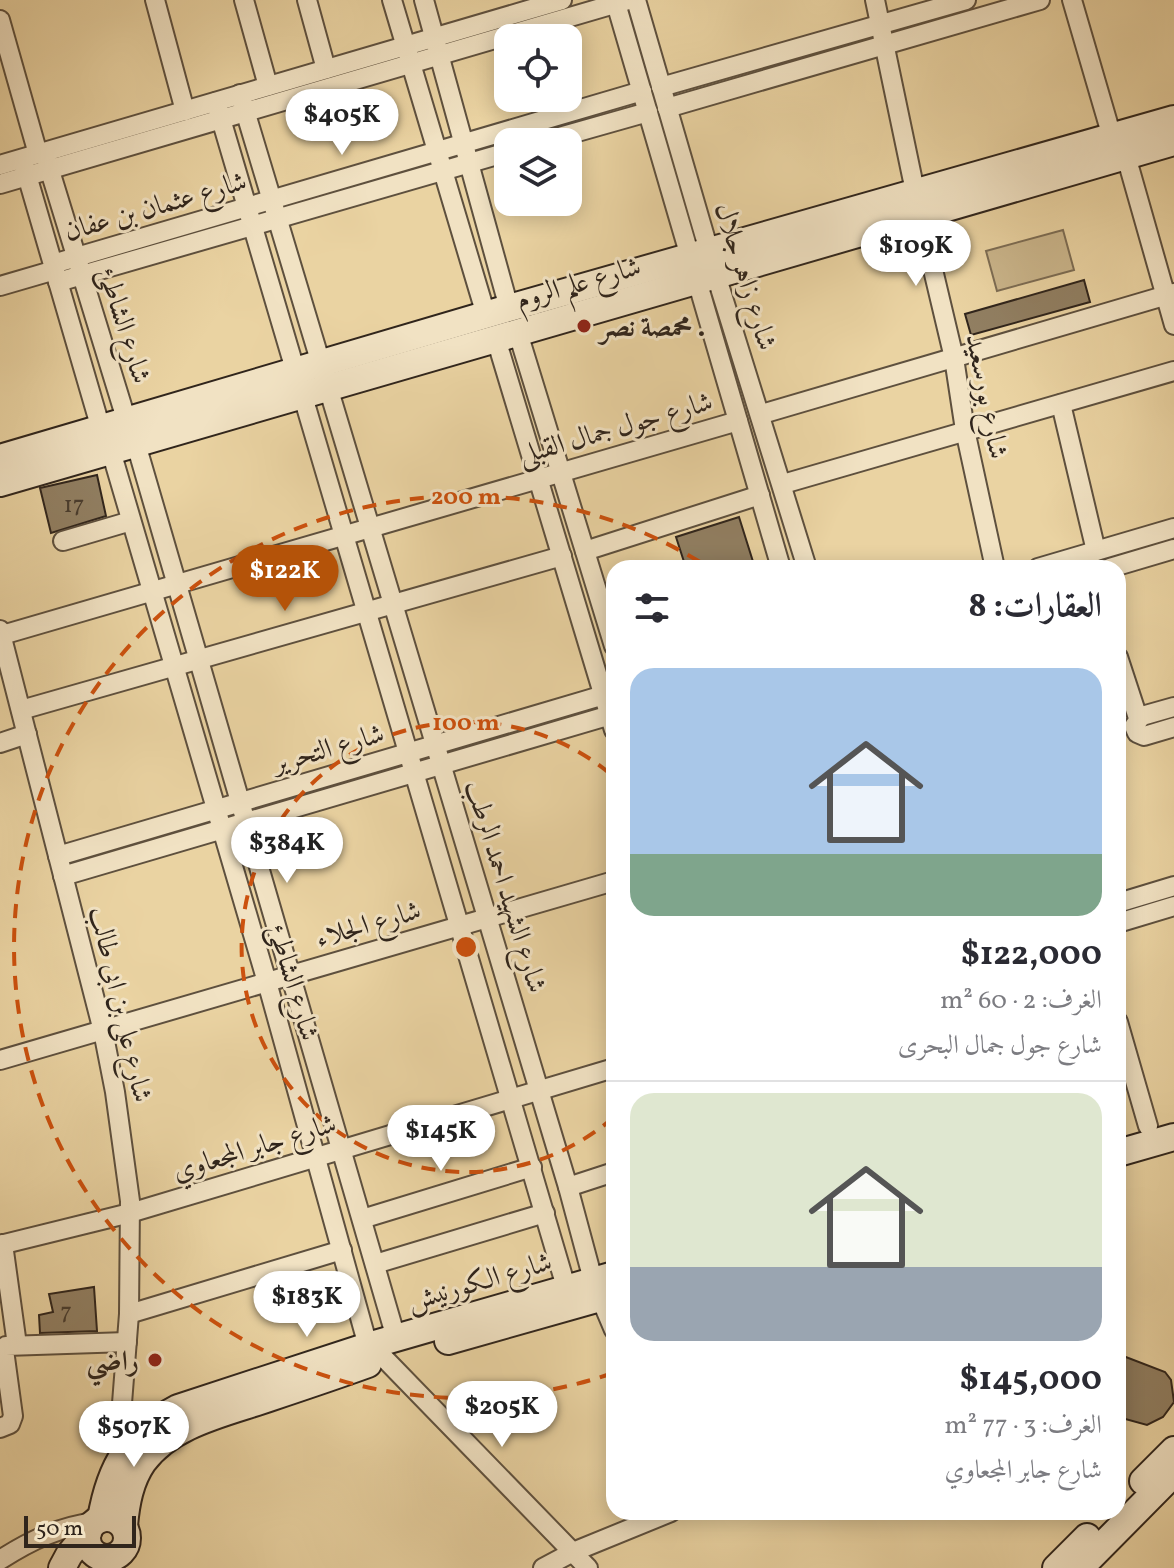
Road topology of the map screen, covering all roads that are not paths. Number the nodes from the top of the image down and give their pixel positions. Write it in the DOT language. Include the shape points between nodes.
graph roads {
  1 [pos="155,0"];
  2 [pos="307,0"];
  3 [pos="392,0"];
  4 [pos="424,0"];
  5 [pos="562,0"];
  6 [pos="636,0"];
  7 [pos="875,0"];
  8 [pos="966,0"];
  9 [pos="1040,0"];
  10 [pos="1072,0"];
  11 [pos="248,1"];
  12 [pos="620,1"];
  13 [pos="0,20"];
  14 [pos="880,24"];
  15 [pos="885,45"];
  16 [pos="437,46"];
  17 [pos="409,55"];
  18 [pos="326,69"];
  19 [pos="268,86"];
  20 [pos="661,87"];
  21 [pos="642,91"];
  22 [pos="243,103"];
  23 [pos="667,108"];
  24 [pos="218,110"];
  25 [pos="185,111"];
  26 [pos="648,112"];
  27 [pos="1174,119"];
  28 [pos="582,131"];
  29 [pos="1174,142"];
  30 [pos="463,143"];
  31 [pos="1119,146"];
  32 [pos="438,151"];
  33 [pos="494,156"];
  34 [pos="36,162"];
  35 [pos="469,163"];
  36 [pos="0,165"];
  37 [pos="444,171"];
  38 [pos="0,184"];
  39 [pos="272,200"];
  40 [pos="918,205"];
  41 [pos="247,207"];
  42 [pos="277,218"];
  43 [pos="252,226"];
  44 [pos="79,266"];
  45 [pos="704,267"];
  46 [pos="55,272"];
  47 [pos="0,286"];
  48 [pos="1170,295"];
  49 [pos="502,324"];
  50 [pos="1174,325"];
  51 [pos="954,358"];
  52 [pos="1174,371"];
  53 [pos="312,380"];
  54 [pos="1061,404"];
  55 [pos="762,414"];
  56 [pos="738,421"];
  57 [pos="965,430"];
  58 [pos="131,433"];
  59 [pos="106,440"];
  60 [pos="0,458"];
  61 [pos="561,473"];
  62 [pos="538,479"];
  63 [pos="0,483"];
  64 [pos="783,484"];
  65 [pos="760,495"];
  66 [pos="131,521"];
  67 [pos="370,528"];
  68 [pos="1174,528"];
  69 [pos="345,536"];
  70 [pos="63,541"];
  71 [pos="1174,549"];
  72 [pos="585,551"];
  73 [pos="1096,551"];
  74 [pos="562,556"];
  75 [pos="779,560"];
  76 [pos="805,560"];
  77 [pos="993,560"];
  78 [pos="1065,560"];
  79 [pos="1126,563"];
  80 [pos="177,585"];
  81 [pos="152,592"];
  82 [pos="393,606"];
  83 [pos="368,613"];
  84 [pos="606,620"];
  85 [pos="1,633"];
  86 [pos="199,658"];
  87 [pos="173,665"];
  88 [pos="606,685"];
  89 [pos="606,695"];
  90 [pos="1126,702"];
  91 [pos="1174,707"];
  92 [pos="21,710"];
  93 [pos="606,722"];
  94 [pos="1130,725"];
  95 [pos="1174,727"];
  96 [pos="27,734"];
  97 [pos="0,743"];
  98 [pos="435,745"];
  99 [pos="409,752"];
  100 [pos="441,764"];
  101 [pos="415,772"];
  102 [pos="241,802"];
  103 [pos="216,809"];
  104 [pos="247,822"];
  105 [pos="222,829"];
  106 [pos="58,856"];
  107 [pos="63,876"];
  108 [pos="606,883"];
  109 [pos="1174,886"];
  110 [pos="1126,901"];
  111 [pos="1174,906"];
  112 [pos="487,918"];
  113 [pos="1126,921"];
  114 [pos="461,925"];
  115 [pos="292,975"];
  116 [pos="267,982"];
  117 [pos="103,1031"];
  118 [pos="1126,1050"];
  119 [pos="0,1060"];
  120 [pos="606,1070"];
  121 [pos="539,1090"];
  122 [pos="513,1098"];
  123 [pos="1174,1118"];
  124 [pos="1148,1126"];
  125 [pos="1126,1132"];
  126 [pos="1174,1137"];
  127 [pos="342,1149"];
  128 [pos="1126,1151"];
  129 [pos="315,1157"];
  130 [pos="532,1167"];
  131 [pos="606,1175"];
  132 [pos="568,1187"];
  133 [pos="130,1213"];
  134 [pos="545,1213"];
  135 [pos="362,1219"];
  136 [pos="2,1245"];
  137 [pos="342,1250"];
  138 [pos="375,1264"];
  139 [pos="566,1287"];
  140 [pos="605,1287"];
  141 [pos="129,1314"];
  142 [pos="127,1342"];
  143 [pos="17,1345"];
  144 [pos="383,1348"];
  145 [pos="0,1428"];
  146 [pos="141,1444"];
  147 [pos="1174,1450"];
  148 [pos="1174,1473"];
  149 [pos="1126,1498"];
  150 [pos="651,1520"];
  151 [pos="1104,1520"];
  152 [pos="107,1528"];
  153 [pos="573,1552"];
  154 [pos="0,1560"];
  155 [pos="105,1564"];
  156 [pos="62,1568"];
  157 [pos="134,1568"];
  158 [pos="543,1568"];
  159 [pos="588,1568"];
  160 [pos="1056,1568"];
  161 [pos="1080,1568"];
  1 -- 25 [label="street"];
  2 -- 18 [label="street"];
  3 -- 17 [label="street"];
  4 -- 16 [label="street"];
  5 -- 16 [label="street"];
  6 -- 20 [label="street, شارع زاهر جلال"];
  7 -- 14 [label="street, شارع بورسعيد"];
  8 -- 14 [label="street"];
  9 -- 15 [label="street"];
  10 -- 31 [label="street"];
  11 -- 19 [label="street"];
  12 -- 16 [label="street"];
  12 -- 21 [label="street, شارع زاهر جلال"];
  13 -- 34 [label="street, شارع الشاطئ"];
  14 -- 15 [label="street, شارع بورسعيد"];
  14 -- 20 [label="street"];
  15 -- 23 [label="street"];
  15 -- 40 [label="street, شارع بورسعيد"];
  16 -- 17 [label="street"];
  16 -- 30 [label="street"];
  17 -- 18 [label="street"];
  17 -- 22 [label="street"];
  17 -- 32 [label="street"];
  18 -- 19 [label="street"];
  19 -- 22 [label="street"];
  20 -- 23 [label="street, شارع زاهر جلال"];
  21 -- 26 [label="street, شارع زاهر جلال"];
  21 -- 30 [label="street, شارع عثمان بن عفان"];
  22 -- 24 [label="street"];
  22 -- 39 [label="street, شارع الشهيد احمد الرطب"];
  23 -- 45 [label="street, شارع زاهر جلال"];
  24 -- 25 [label="street"];
  24 -- 34 [label="street"];
  24 -- 41 [label="street, شارع الشهيد احمد الرطب"];
  25 -- 34 [label="street"];
  26 -- 28 [label="street"];
  26 -- 45 [label="street, شارع زاهر جلال"];
  27 -- 31 [label="street, شارع علم الروم"];
  29 -- 31 [label="street, شارع علم الروم"];
  30 -- 32 [label="street, شارع عثمان بن عفان"];
  30 -- 35 [label="street"];
  31 -- 40 [label="street, شارع علم الروم"];
  31 -- 48 [label="street"];
  32 -- 37 [label="street"];
  32 -- 39 [label="street, شارع عثمان بن عفان"];
  33 -- 35 [label="street, شارع عثمان بن عفان"];
  34 -- 36 [label="street"];
  34 -- 38 [label="street"];
  34 -- 44 [label="street, شارع الشاطئ"];
  34 -- 46 [label="street, شارع الشاطئ"];
  35 -- 37 [label="street, شارع عثمان بن عفان"];
  35 -- 49 [label="street"];
  37 -- 42 [label="street, شارع عثمان بن عفان"];
  37 -- 49 [label="street"];
  39 -- 41 [label="street, شارع عثمان بن عفان"];
  39 -- 42 [label="street, شارع الشهيد احمد الرطب"];
  40 -- 45 [label="street, شارع علم الروم"];
  40 -- 51 [label="street, شارع بورسعيد"];
  41 -- 43 [label="street, شارع الشهيد احمد الرطب"];
  41 -- 44 [label="street, شارع عثمان بن عفان"];
  42 -- 43 [label="street, شارع عثمان بن عفان"];
  42 -- 53 [label="street, شارع الشهيد احمد الرطب"];
  43 -- 44 [label="street, شارع عثمان بن عفان"];
  43 -- 53 [label="street, شارع الشهيد احمد الرطب"];
  44 -- 46 [label="street, شارع عثمان بن عفان"];
  44 -- 58 [label="street, شارع الشاطئ"];
  45 -- 49 [label="street, شارع علم الروم"];
  45 -- 55 [label="street, شارع زاهر جلال"];
  45 -- 56 [label="street, شارع زاهر جلال"];
  46 -- 47 [label="street, شارع عثمان بن عفان"];
  46 -- 59 [label="street, شارع الشاطئ"];
  48 -- 50 [label="street"];
  48 -- 51 [label="street"];
  49 -- 53 [label="street, شارع علم الروم"];
  49 -- 61 [label="street"];
  49 -- 62 [label="street"];
  51 -- 55 [label="street"];
  51 -- 57 [label="street, شارع بورسعيد"];
  52 -- 54 [label="street"];
  53 -- 58 [label="street, شارع علم الروم"];
  53 -- 67 [label="street, شارع الشهيد احمد الرطب"];
  53 -- 69 [label="street, شارع الشهيد احمد الرطب"];
  54 -- 57 [label="street"];
  54 -- 73 [label="street"];
  55 -- 64 [label="street, شارع زاهر جلال"];
  56 -- 61 [label="street, شارع جول جمال القبلى"];
  56 -- 65 [label="street, شارع زاهر جلال"];
  57 -- 64 [label="street"];
  57 -- 77 [label="street, شارع بورسعيد"];
  58 -- 59 [label="street, شارع علم الروم"];
  58 -- 80 [label="street, شارع الشاطئ"];
  59 -- 60 [label="street, شارع علم الروم"];
  59 -- 63 [label="street, شارع علم الروم"];
  59 -- 66 [label="street, شارع الشاطئ"];
  61 -- 62 [label="street, شارع جول جمال القبلى"];
  61 -- 72 [label="street"];
  62 -- 67 [label="street, شارع جول جمال القبلى"];
  62 -- 74 [label="street"];
  64 -- 76 [label="street, شارع زاهر جلال"];
  65 -- 72 [label="street"];
  65 -- 75 [label="street, شارع زاهر جلال"];
  66 -- 70 [label="street"];
  66 -- 81 [label="street, شارع الشاطئ"];
  67 -- 69 [label="street, شارع جول جمال القبلى"];
  67 -- 82 [label="street, شارع الشهيد احمد الرطب"];
  68 -- 73 [label="street"];
  69 -- 80 [label="street, شارع جول جمال القبلى"];
  69 -- 83 [label="street, شارع الشهيد احمد الرطب"];
  71 -- 79 [label="street"];
  72 -- 84 [label="street"];
  73 -- 78 [label="street"];
  74 -- 82 [label="street"];
  74 -- 88 [label="street"];
  80 -- 81 [label="street, شارع جول جمال القبلى"];
  80 -- 86 [label="street, شارع الشاطئ"];
  81 -- 85 [label="street, شارع جول جمال القبلى"];
  81 -- 87 [label="street, شارع الشاطئ"];
  82 -- 83 [label="street"];
  82 -- 98 [label="street, شارع الشهيد احمد الرطب"];
  83 -- 86 [label="street"];
  83 -- 99 [label="street, شارع الشهيد احمد الرطب"];
  85 -- 92 [label="street, شارع على بن ابى طالب"];
  86 -- 87 [label="street"];
  86 -- 102 [label="street, شارع الشاطئ"];
  87 -- 92 [label="street"];
  87 -- 103 [label="street, شارع الشاطئ"];
  89 -- 98 [label="street, شارع التحرير"];
  90 -- 94 [label="street"];
  91 -- 94 [label="street"];
  92 -- 96 [label="street, شارع على بن ابى طالب"];
  93 -- 100 [label="street, شارع التحرير"];
  94 -- 95 [label="street" via="1144,736"];
  96 -- 97 [label="street"];
  96 -- 106 [label="street, شارع على بن ابى طالب"];
  98 -- 99 [label="street, شارع التحرير"];
  98 -- 100 [label="street, شارع الشهيد احمد الرطب"];
  99 -- 101 [label="street, شارع الشهيد احمد الرطب"];
  99 -- 102 [label="street, شارع التحرير"];
  100 -- 101 [label="street, شارع التحرير"];
  100 -- 112 [label="street, شارع الشهيد احمد الرطب"];
  101 -- 104 [label="street, شارع التحرير"];
  101 -- 114 [label="street, شارع الشهيد احمد الرطب"];
  102 -- 103 [label="street, شارع التحرير"];
  102 -- 104 [label="street, شارع الشاطئ"];
  103 -- 105 [label="street, شارع الشاطئ"];
  103 -- 106 [label="street, شارع التحرير"];
  104 -- 105 [label="street, شارع التحرير"];
  104 -- 115 [label="street, شارع الشاطئ"];
  105 -- 107 [label="street, شارع التحرير"];
  105 -- 116 [label="street, شارع الشاطئ"];
  106 -- 107 [label="street, شارع على بن ابى طالب"];
  107 -- 117 [label="street, شارع على بن ابى طالب"];
  108 -- 112 [label="street, شارع الجلاء"];
  109 -- 110 [label="street"];
  111 -- 113 [label="street"];
  112 -- 114 [label="street, شارع الجلاء"];
  112 -- 121 [label="street, شارع الشهيد احمد الرطب"];
  114 -- 115 [label="street, شارع الجلاء"];
  114 -- 122 [label="street, شارع الشهيد احمد الرطب"];
  115 -- 116 [label="street, شارع الجلاء"];
  115 -- 127 [label="street, شارع الشاطئ"];
  116 -- 117 [label="street, شارع الجلاء"];
  116 -- 129 [label="street, شارع الشاطئ"];
  117 -- 119 [label="street, شارع الجلاء"];
  117 -- 133 [label="street, شارع على بن ابى طالب"];
  118 -- 124 [label="street"];
  120 -- 121 [label="street, شارع جابر المجعاوي"];
  121 -- 122 [label="street, شارع جابر المجعاوي"];
  121 -- 132 [label="street, شارع الشهيد احمد الرطب"];
  122 -- 127 [label="street, شارع جابر المجعاوي"];
  122 -- 130 [label="street, شارع الشهيد احمد الرطب"];
  123 -- 124 [label="street"];
  124 -- 125 [label="street"];
  126 -- 128 [label="street"];
  127 -- 129 [label="street, شارع جابر المجعاوي"];
  127 -- 135 [label="street, شارع الشاطئ"];
  129 -- 133 [label="street, شارع جابر المجعاوي"];
  129 -- 137 [label="street, شارع الشاطئ"];
  130 -- 134 [label="street, شارع الشهيد احمد الرطب"];
  130 -- 135 [label="street"];
  131 -- 132 [label="street"];
  132 -- 140 [label="street, شارع الشهيد احمد الرطب"];
  133 -- 136 [label="street, شارع جابر المجعاوي"];
  133 -- 141 [label="street, شارع على بن ابى طالب"];
  134 -- 138 [label="street"];
  134 -- 139 [label="street, شارع الشهيد احمد الرطب"];
  135 -- 138 [label="street, شارع الشاطئ"];
  136 -- 143 [label="street"];
  137 -- 141 [label="street"];
  137 -- 144 [label="street, شارع الشاطئ"];
  138 -- 144 [label="street, شارع الشاطئ"];
  139 -- 140 [label="street, شارع الكورنيش"];
  139 -- 144 [label="street, شارع الكورنيش"];
  140 -- 144 [label="street, شارع الكورنيش"];
  141 -- 142 [label="street, شارع على بن ابى طالب"];
  142 -- 143 [label="street"];
  142 -- 146 [label="street, شارع على بن ابى طالب" via="123,1398"];
  143 -- 145 [label="street" via="4,1350 13,1416"];
  144 -- 146 [label="street, شارع الكورنيش" via="186,1405"];
  144 -- 153 [label="street"];
  146 -- 152 [label="street" via="127,1499"];
  147 -- 149 [label="street"];
  148 -- 161 [label="street"];
  150 -- 153 [label="street"];
  151 -- 160 [label="street"];
  152 -- 154 [label="street" via="71,1525"];
  152 -- 155 [label="street" via="119,1555"];
  152 -- 156 [label="street" via="69,1555"];
  152 -- 157 [label="street"];
  153 -- 158 [label="street"];
  153 -- 159 [label="street"];
  155 -- 157 [label="street"];
}
